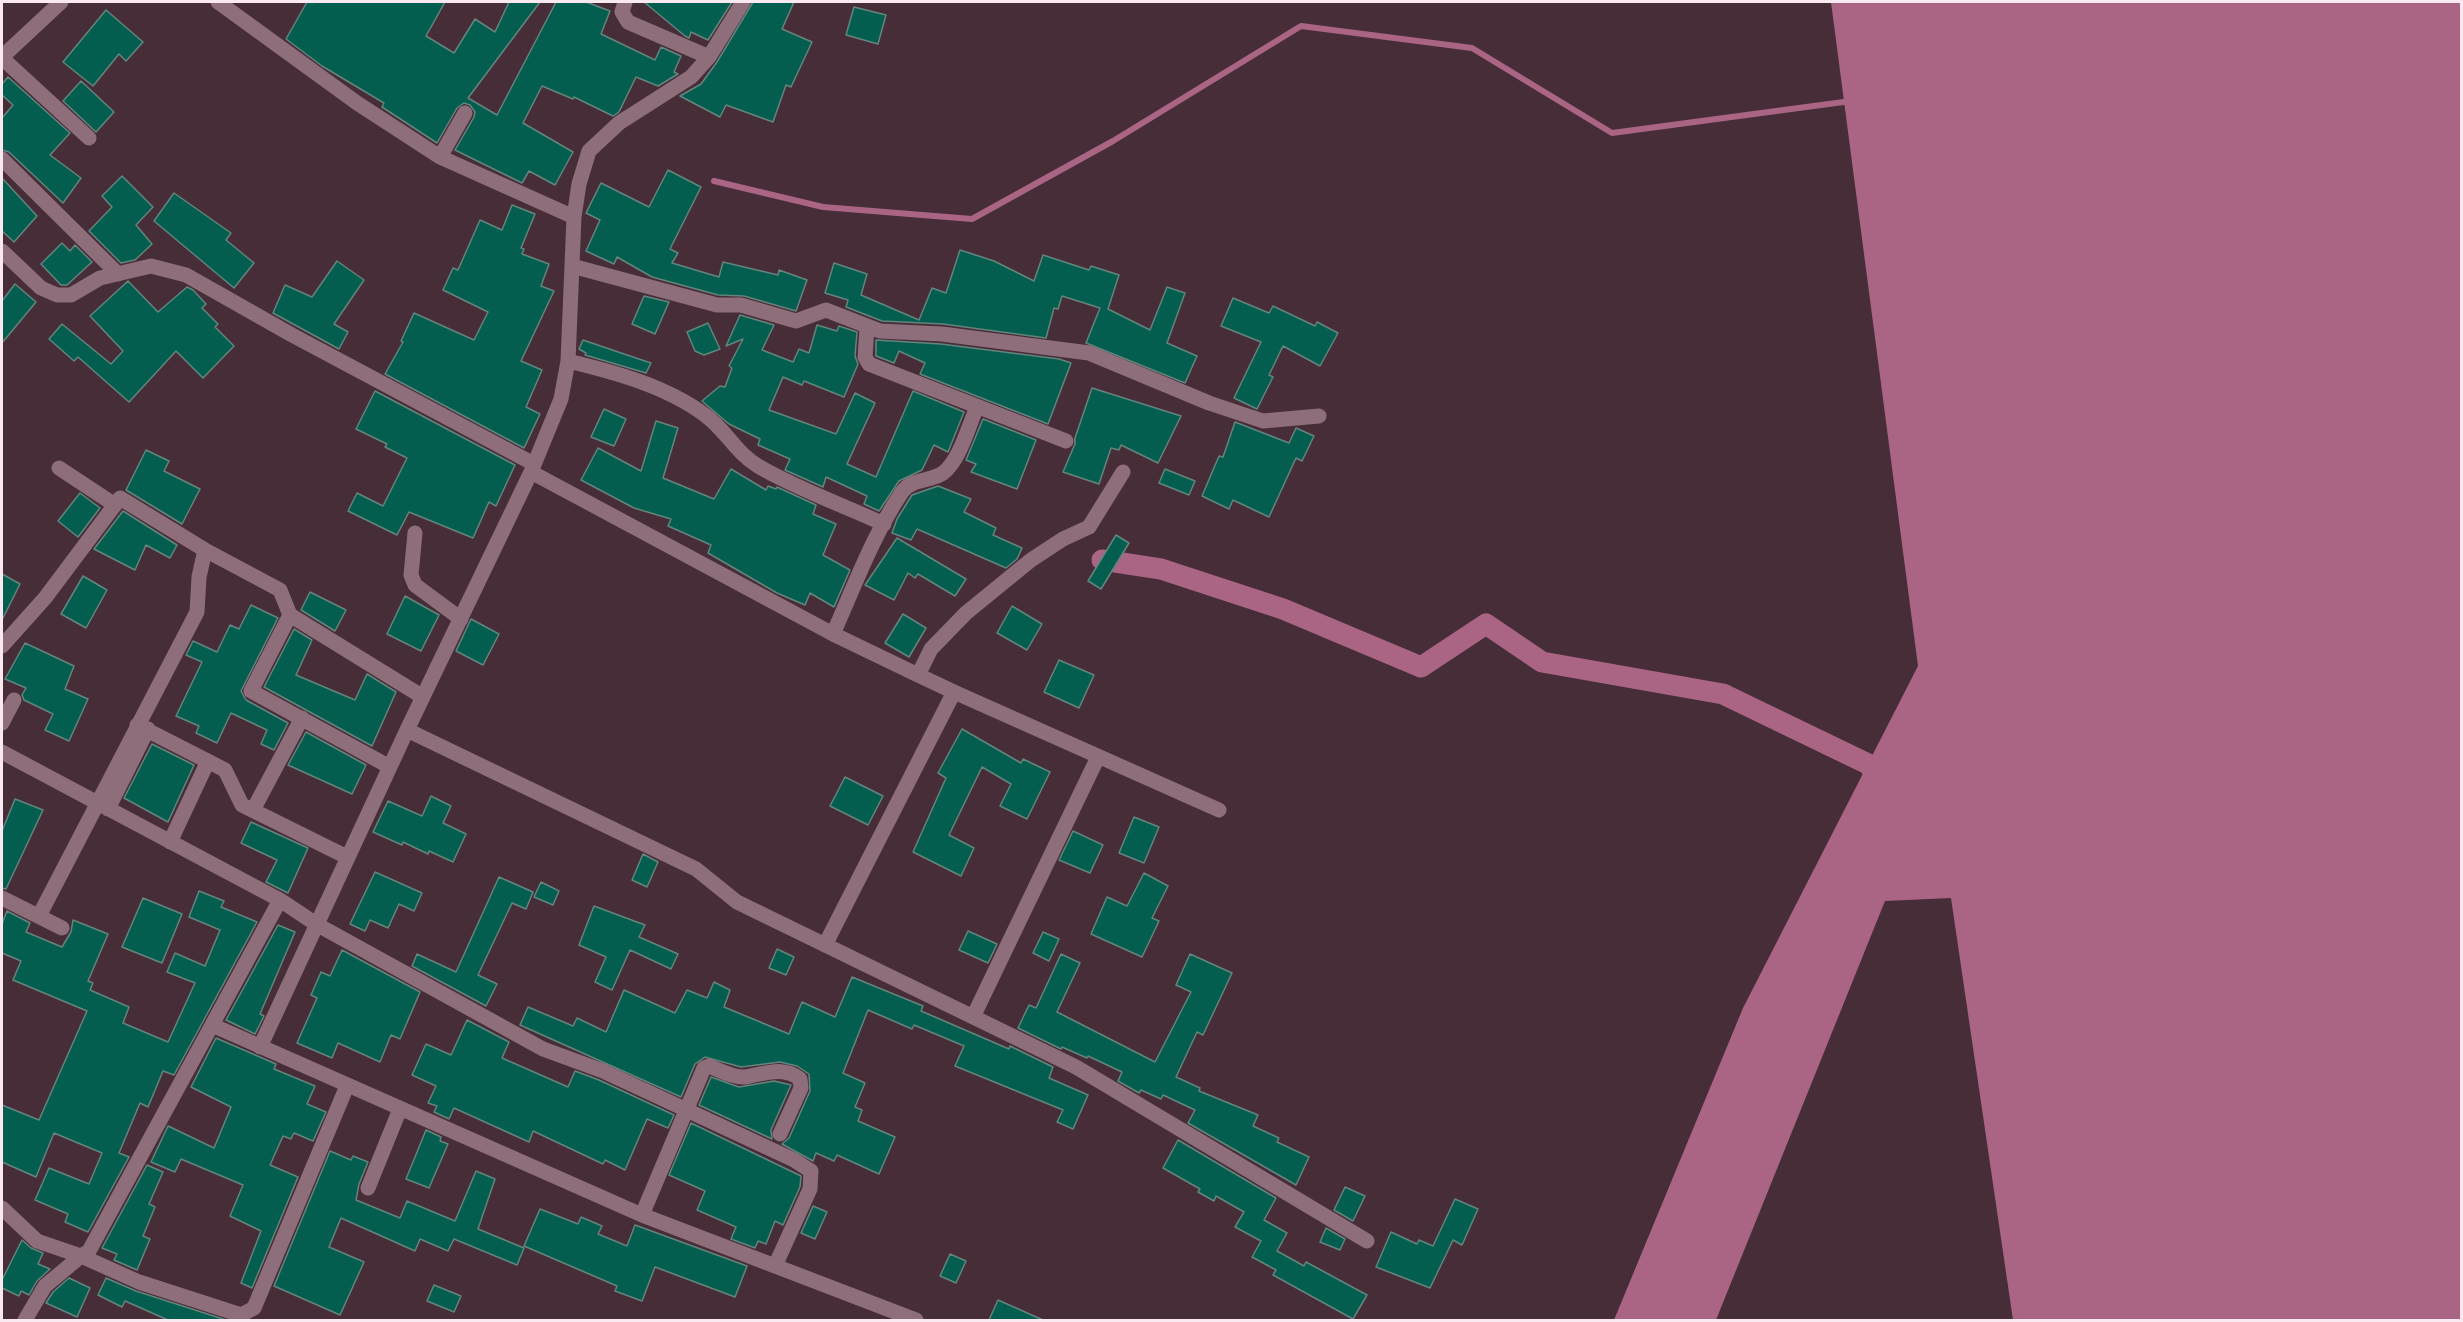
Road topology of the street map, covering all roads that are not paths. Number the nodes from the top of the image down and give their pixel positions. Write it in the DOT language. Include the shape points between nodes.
graph roads {
  1 [pos="62,2"];
  2 [pos="218,2"];
  3 [pos="625,2"];
  4 [pos="743,2"];
  5 [pos="710,57"];
  6 [pos="2,58"];
  7 [pos="465,113"];
  8 [pos="88,138"];
  9 [pos="440,157"];
  10 [pos="2,159"];
  11 [pos="574,217"];
  12 [pos="2,251"];
  13 [pos="572,266"];
  14 [pos="118,274"];
  15 [pos="867,328"];
  16 [pos="568,361"];
  17 [pos="977,407"];
  18 [pos="1319,416"];
  19 [pos="1066,441"];
  20 [pos="59,468"];
  21 [pos="532,468"];
  22 [pos="1123,472"];
  23 [pos="115,505"];
  24 [pos="884,524"];
  25 [pos="415,533"];
  26 [pos="206,550"];
  27 [pos="290,615"];
  28 [pos="461,619"];
  29 [pos="832,634"];
  30 [pos="2,646"];
  31 [pos="918,675"];
  32 [pos="954,692"];
  33 [pos="423,698"];
  34 [pos="14,700"];
  35 [pos="302,718"];
  36 [pos="2,723"];
  37 [pos="143,727"];
  38 [pos="407,730"];
  39 [pos="2,752"];
  40 [pos="1098,757"];
  41 [pos="208,761"];
  42 [pos="390,767"];
  43 [pos="102,806"];
  44 [pos="253,810"];
  45 [pos="1219,810"];
  46 [pos="170,842"];
  47 [pos="347,857"];
  48 [pos="2,898"];
  49 [pos="280,900"];
  50 [pos="39,916"];
  51 [pos="316,924"];
  52 [pos="62,928"];
  53 [pos="825,945"];
  54 [pos="974,1017"];
  55 [pos="212,1025"];
  56 [pos="260,1047"];
  57 [pos="347,1086"];
  58 [pos="400,1109"];
  59 [pos="686,1109"];
  60 [pos="780,1134"];
  61 [pos="368,1188"];
  62 [pos="2,1208"];
  63 [pos="642,1215"];
  64 [pos="1367,1240"];
  65 [pos="81,1256"];
  66 [pos="775,1266"];
  67 [pos="25,1320"];
  68 [pos="916,1320"];
  1 -- 6 [label="street"];
  2 -- 9 [label="street" via="357,103"];
  3 -- 5 [label="street" via="622,12 628,22"];
  4 -- 5 [label="street"];
  5 -- 11 [label="street" via="691,77 619,123 589,152"];
  6 -- 8 [label="street"];
  7 -- 9 [label="street"];
  9 -- 11 [label="street"];
  10 -- 14 [label="street"];
  11 -- 13 [label="street"];
  12 -- 14 [label="street" via="41,288 57,295 70,295 100,278"];
  13 -- 15 [label="street" via="717,305 751,307 796,321 826,310"];
  13 -- 16 [label="street"];
  14 -- 21 [label="street" via="151,266 186,275"];
  15 -- 17 [label="street" via="865,357 869,364"];
  15 -- 18 [label="street" via="1089,353 1263,421"];
  16 -- 21 [label="street" via="561,399"];
  16 -- 24 [label="street" via="610,371 668,394 706,415 738,451 758,466"];
  17 -- 19 [label="street"];
  17 -- 24 [label="street" via="951,464 943,472 907,486"];
  20 -- 23 [label="street"];
  21 -- 28 [label="street"];
  21 -- 29 [label="street"];
  22 -- 31 [label="street" via="1089,526 1031,560 966,613 931,649"];
  23 -- 26 [label="street" via="120,498"];
  23 -- 30 [label="street" via="45,598"];
  24 -- 29 [label="street"];
  25 -- 28 [label="street" via="411,575 415,585"];
  26 -- 27 [label="street" via="280,590"];
  26 -- 37 [label="street" via="197,612"];
  27 -- 33 [label="street"];
  27 -- 35 [label="street" via="251,691"];
  28 -- 33 [label="street"];
  29 -- 31 [label="street"];
  31 -- 32 [label="street"];
  32 -- 40 [label="street"];
  32 -- 53 [label="street"];
  33 -- 38 [label="street"];
  34 -- 36 [label="street"];
  35 -- 42 [label="street"];
  35 -- 44 [label="street"];
  37 -- 41 [label="street"];
  37 -- 43 [label="street"];
  38 -- 42 [label="street"];
  38 -- 53 [label="street" via="696,869 737,902"];
  39 -- 43 [label="street"];
  40 -- 45 [label="street"];
  40 -- 54 [label="street"];
  41 -- 44 [label="street" via="225,770 242,804"];
  41 -- 46 [label="street"];
  42 -- 47 [label="street"];
  43 -- 46 [label="street"];
  43 -- 50 [label="street"];
  44 -- 47 [label="street"];
  46 -- 49 [label="street"];
  47 -- 51 [label="street"];
  48 -- 50 [label="street"];
  49 -- 51 [label="street"];
  49 -- 55 [label="street"];
  50 -- 52 [label="street"];
  51 -- 56 [label="street"];
  51 -- 59 [label="street" via="543,1049"];
  53 -- 54 [label="street"];
  54 -- 64 [label="street" via="1076,1067"];
  55 -- 56 [label="street"];
  55 -- 65 [label="street" via="89,1251"];
  56 -- 57 [label="street"];
  57 -- 58 [label="street"];
  57 -- 65 [label="street" via="254,1308 241,1315 139,1282"];
  58 -- 61 [label="street"];
  58 -- 63 [label="street"];
  59 -- 60 [label="street" via="704,1068 709,1066 738,1076 770,1071 795,1075 800,1078 801,1088"];
  59 -- 63 [label="street"];
  59 -- 66 [label="street" via="811,1171 810,1189"];
  62 -- 65 [label="street" via="37,1241"];
  63 -- 66 [label="street"];
  65 -- 67 [label="street" via="45,1286"];
  66 -- 68 [label="street"];
}
